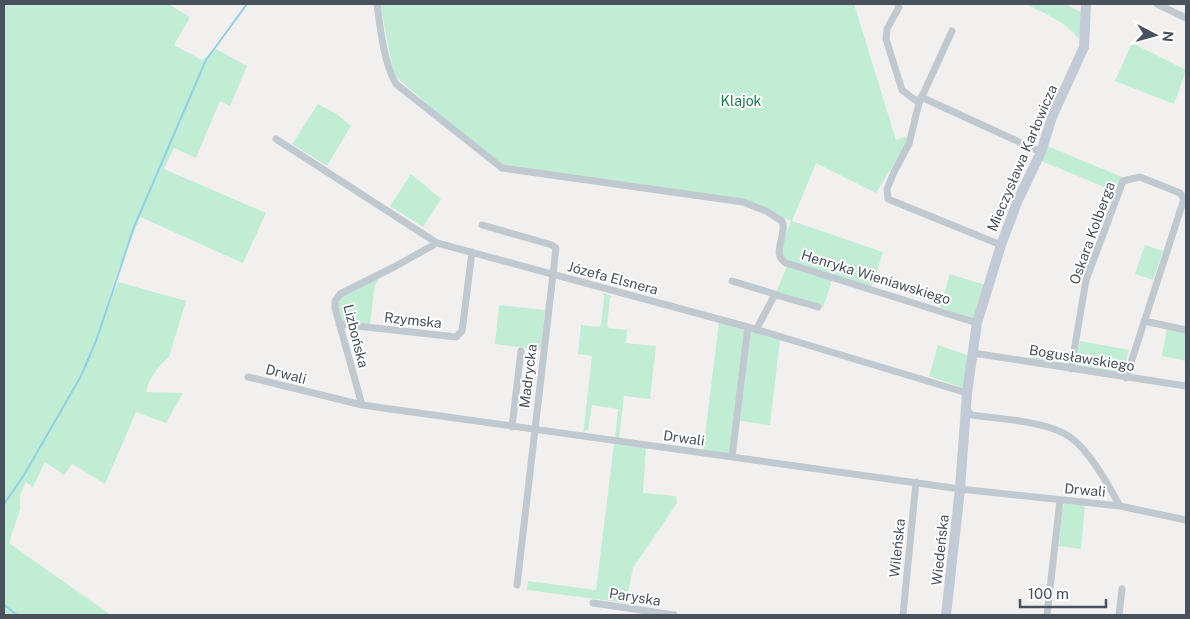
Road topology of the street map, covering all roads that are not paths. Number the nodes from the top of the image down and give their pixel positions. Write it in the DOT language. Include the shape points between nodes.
graph roads {
  1 [pos="377,4"];
  2 [pos="898,4"];
  3 [pos="1086,4"];
  4 [pos="1157,4"];
  5 [pos="1186,18"];
  6 [pos="952,31"];
  7 [pos="920,100"];
  8 [pos="276,139"];
  9 [pos="1041,152"];
  10 [pos="482,225"];
  11 [pos="437,243"];
  12 [pos="1001,245"];
  13 [pos="472,252"];
  14 [pos="554,276"];
  15 [pos="732,282"];
  16 [pos="778,296"];
  17 [pos="818,307"];
  18 [pos="1144,321"];
  19 [pos="977,323"];
  20 [pos="339,324"];
  21 [pos="752,329"];
  22 [pos="1186,330"];
  23 [pos="521,351"];
  24 [pos="973,353"];
  25 [pos="1071,369"];
  26 [pos="248,377"];
  27 [pos="1126,378"];
  28 [pos="1186,386"];
  29 [pos="966,393"];
  30 [pos="362,406"];
  31 [pos="966,410"];
  32 [pos="512,427"];
  33 [pos="534,430"];
  34 [pos="732,457"];
  35 [pos="916,482"];
  36 [pos="960,489"];
  37 [pos="1060,500"];
  38 [pos="1120,506"];
  39 [pos="1186,520"];
  40 [pos="517,585"];
  41 [pos="1122,589"];
  42 [pos="593,603"];
  43 [pos="628,612"];
  44 [pos="674,615"];
  45 [pos="903,615"];
  46 [pos="946,615"];
  47 [pos="1047,615"];
  48 [pos="1119,615"];
  1 -- 19 [label="street, Henryka Wieniawskiego" via="386,56 396,84 502,168 743,202 782,221 784,229 778,251 786,263"];
  2 -- 7 [label="street" via="886,39 902,90"];
  3 -- 9 [label="street, Mieczysława Karłowicza" via="1084,46 1052,117"];
  4 -- 5 [label="street"];
  6 -- 7 [label="street"];
  7 -- 9 [label="street"];
  7 -- 12 [label="street" via="909,144 887,189 888,199"];
  8 -- 11 [label="street, Józefa Elsnera"];
  9 -- 12 [label="street, Mieczysława Karłowicza"];
  10 -- 14 [label="street, Madrycka" via="554,246"];
  11 -- 13 [label="street, Józefa Elsnera"];
  11 -- 20 [label="street, Lizbońska" via="338,295 334,305"];
  12 -- 19 [label="street, Mieczysława Karłowicza"];
  13 -- 14 [label="street, Józefa Elsnera"];
  13 -- 20 [label="street, Rzymska" via="462,332 456,337"];
  14 -- 21 [label="street, Józefa Elsnera"];
  14 -- 33 [label="street, Madrycka"];
  15 -- 16 [label="street"];
  16 -- 17 [label="street"];
  16 -- 21 [label="street" via="773,298"];
  18 -- 22 [label="street"];
  18 -- 25 [label="street, Oskara Kolberga" via="1184,199 1180,193 1140,177 1123,181 1086,280"];
  18 -- 27 [label="street, Oskara Kolberga"];
  19 -- 24 [label="street"];
  20 -- 30 [label="street, Lizbońska"];
  21 -- 29 [label="street, Józefa Elsnera"];
  21 -- 34 [label="street"];
  23 -- 32 [label="street"];
  24 -- 25 [label="street, Bogusławskiego"];
  24 -- 29 [label="street"];
  25 -- 27 [label="street, Bogusławskiego"];
  26 -- 30 [label="street, Drwali"];
  27 -- 28 [label="street, Bogusławskiego"];
  29 -- 31 [label="street"];
  30 -- 32 [label="street, Drwali"];
  31 -- 36 [label="street, Wiedeńska"];
  31 -- 38 [label="street" via="972,415 1048,427 1072,438 1098,467"];
  32 -- 33 [label="street, Drwali"];
  33 -- 34 [label="street, Drwali"];
  33 -- 40 [label="street, Madrycka"];
  34 -- 35 [label="street, Drwali"];
  35 -- 36 [label="street, Drwali"];
  35 -- 45 [label="street, Wileńska"];
  36 -- 37 [label="street, Drwali"];
  36 -- 46 [label="street, Wiedeńska"];
  37 -- 38 [label="street, Drwali"];
  37 -- 47 [label="street"];
  38 -- 39 [label="street"];
  41 -- 48 [label="street"];
  42 -- 43 [label="street, Paryska"];
  43 -- 44 [label="street, Paryska"];
}
